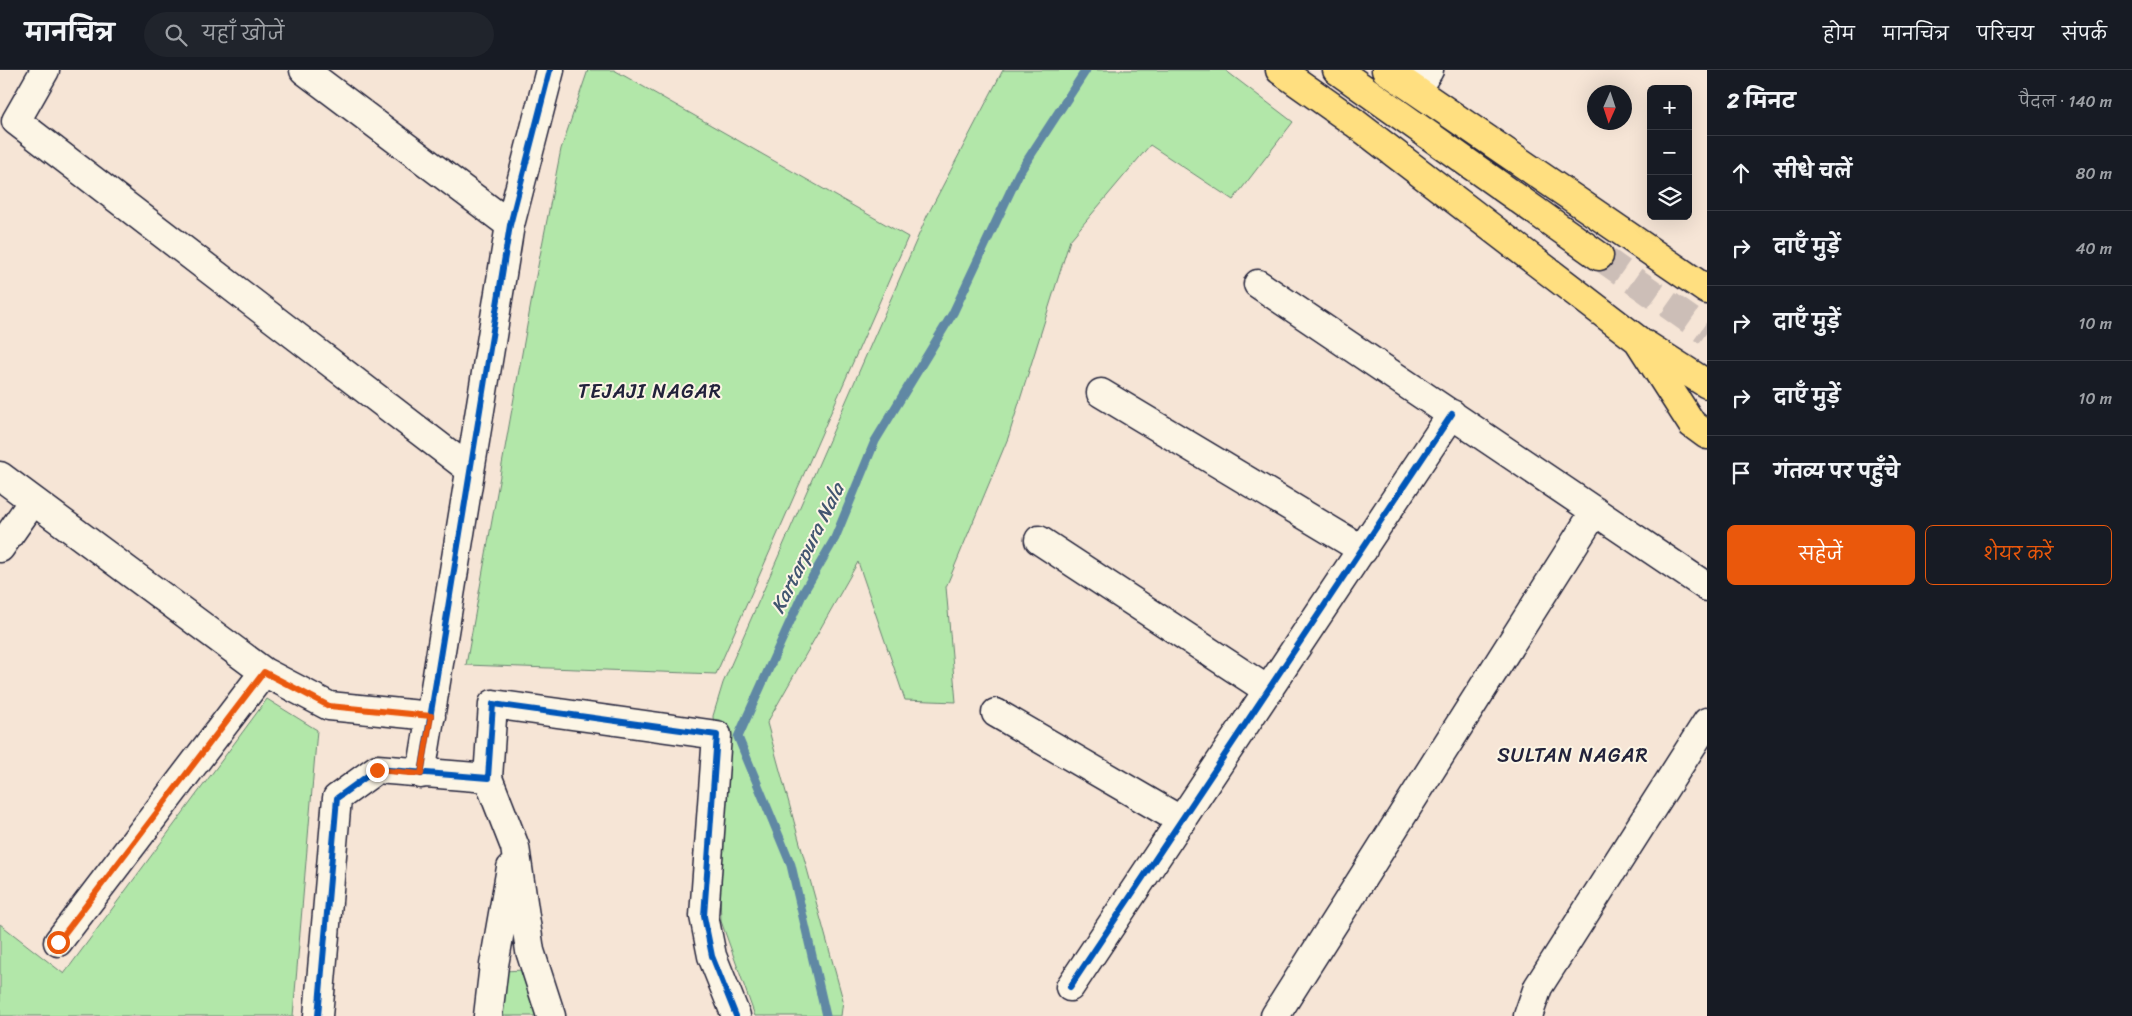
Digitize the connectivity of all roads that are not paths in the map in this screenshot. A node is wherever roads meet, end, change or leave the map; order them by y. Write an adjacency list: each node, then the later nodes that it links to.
1 (45, 70): 17 (street)
2 (304, 70): 8 (street)
3 (550, 70): 8 (street)
4 (1280, 70): 12 (main road)
5 (1386, 70): 7 (main road)
6 (1346, 77): 9 (main road)
7 (1422, 80): 11 (main road)
8 (510, 225): 17 (street)
9 (1599, 256)
10 (1258, 284): 15 (street)
11 (1707, 290)
12 (1638, 340): 13 (main road); 16 (main road)
13 (1707, 384)
14 (1101, 393): 23 (street)
15 (1452, 414): 20 (street); 23 (street)
16 (1707, 435)
17 (469, 469): 28 (street)
18 (0, 476): 19 (street)
19 (33, 501): 22 (street); 25 (street)
20 (1595, 512): 24 (street); 40 (street)
21 (1039, 540): 26 (street)
22 (0, 548)
23 (1363, 550): 26 (street)
24 (1707, 587)
25 (264, 672): 28 (street); 34 (street)
26 (1268, 691): 32 (street)
27 (996, 713): 32 (street)
28 (431, 716): 30 (street)
29 (1707, 722): 41 (street)
30 (421, 774): 31 (street); 36 (street)
31 (488, 778): 33 (street); 39 (street)
32 (1182, 821): 35 (street)
33 (515, 847): 37 (street); 38 (street)
34 (58, 942)
35 (1070, 987)
36 (318, 1016)
37 (488, 1016)
38 (551, 1016)
39 (736, 1016)
40 (1275, 1016)
41 (1528, 1016)

